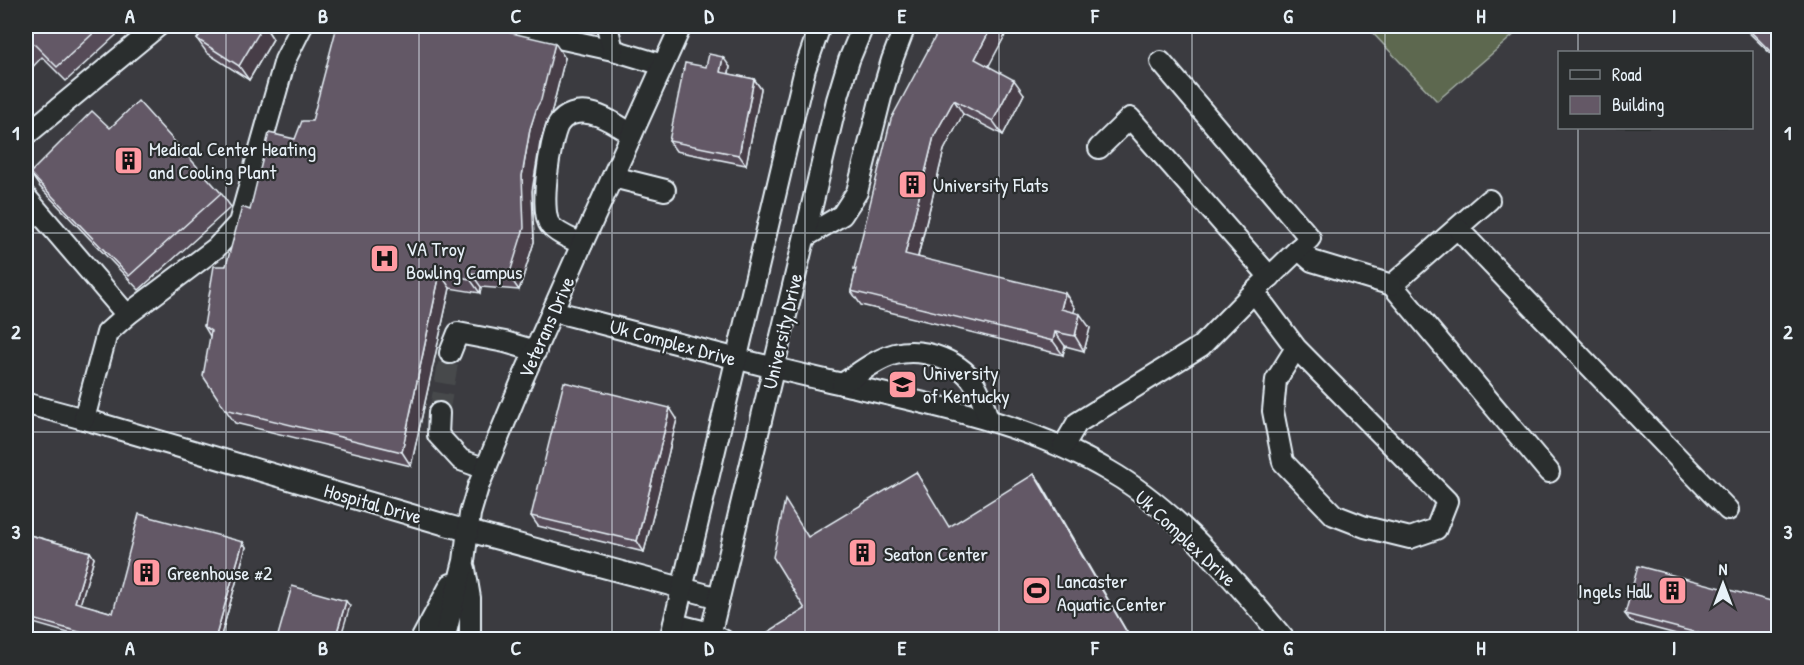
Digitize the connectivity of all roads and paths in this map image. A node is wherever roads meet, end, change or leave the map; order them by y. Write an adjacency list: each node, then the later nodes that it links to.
1 (158, 26): 13 (street)
2 (302, 26): 27 (street)
3 (504, 26): 9 (street)
4 (607, 26): 9 (street)
5 (681, 26): 11 (street, Veterans Drive)
6 (820, 26): 31 (street, University Drive)
7 (863, 26): 20 (street, University Drive)
8 (905, 26): 20 (street)
9 (613, 50): 11 (street)
10 (1161, 62): 22 (street)
11 (663, 65): 12 (street, Veterans Drive)
12 (632, 134): 15 (street, Veterans Drive); 21 (street)
13 (26, 135)
14 (1099, 148): 23 (street)
15 (613, 177): 16 (street); 21 (street, Veterans Drive)
16 (665, 190)
17 (26, 197): 27 (street)
18 (1489, 200): 19 (street)
19 (1458, 229): 24 (street); 41 (street)
20 (805, 237): 32 (street, University Drive)
21 (582, 244): 26 (street, Veterans Drive)
22 (1298, 249): 23 (street); 24 (street)
23 (1270, 277): 25 (street)
24 (1392, 285): 40 (street)
25 (1254, 292): 28 (street); 38 (street)
26 (553, 311): 29 (street, Veterans Drive); 31 (street, Uk Complex Drive)
27 (127, 315): 36 (street)
28 (1296, 348): 28 (street)
29 (536, 351): 30 (street); 39 (street, Veterans Drive)
30 (450, 353)
31 (736, 359): 32 (street, Uk Complex Drive); 44 (street, University Drive)
32 (774, 368): 33 (street, Uk Complex Drive); 45 (street, University Drive)
33 (842, 384): 37 (street, Uk Complex Drive); 37 (street)
34 (26, 405): 36 (street, Hospital Drive)
35 (440, 413): 39 (street)
36 (84, 419): 42 (street, Hospital Drive)
37 (988, 419): 38 (street, Uk Complex Drive)
38 (1063, 447): 51 (street, Uk Complex Drive)
39 (486, 469): 42 (street, Veterans Drive)
40 (1549, 472)
41 (1728, 510)
42 (467, 531): 43 (street, Veterans Drive); 44 (street, Hospital Drive)
43 (464, 561): 48 (street); 49 (street); 50 (street, Veterans Drive)
44 (682, 589): 45 (street, Hospital Drive); 46 (street, University Drive)
45 (719, 598): 47 (street, University Drive)
46 (672, 632): 47 (street)
47 (714, 637)
48 (470, 638)
49 (421, 639)
50 (444, 639)
51 (1285, 639)

